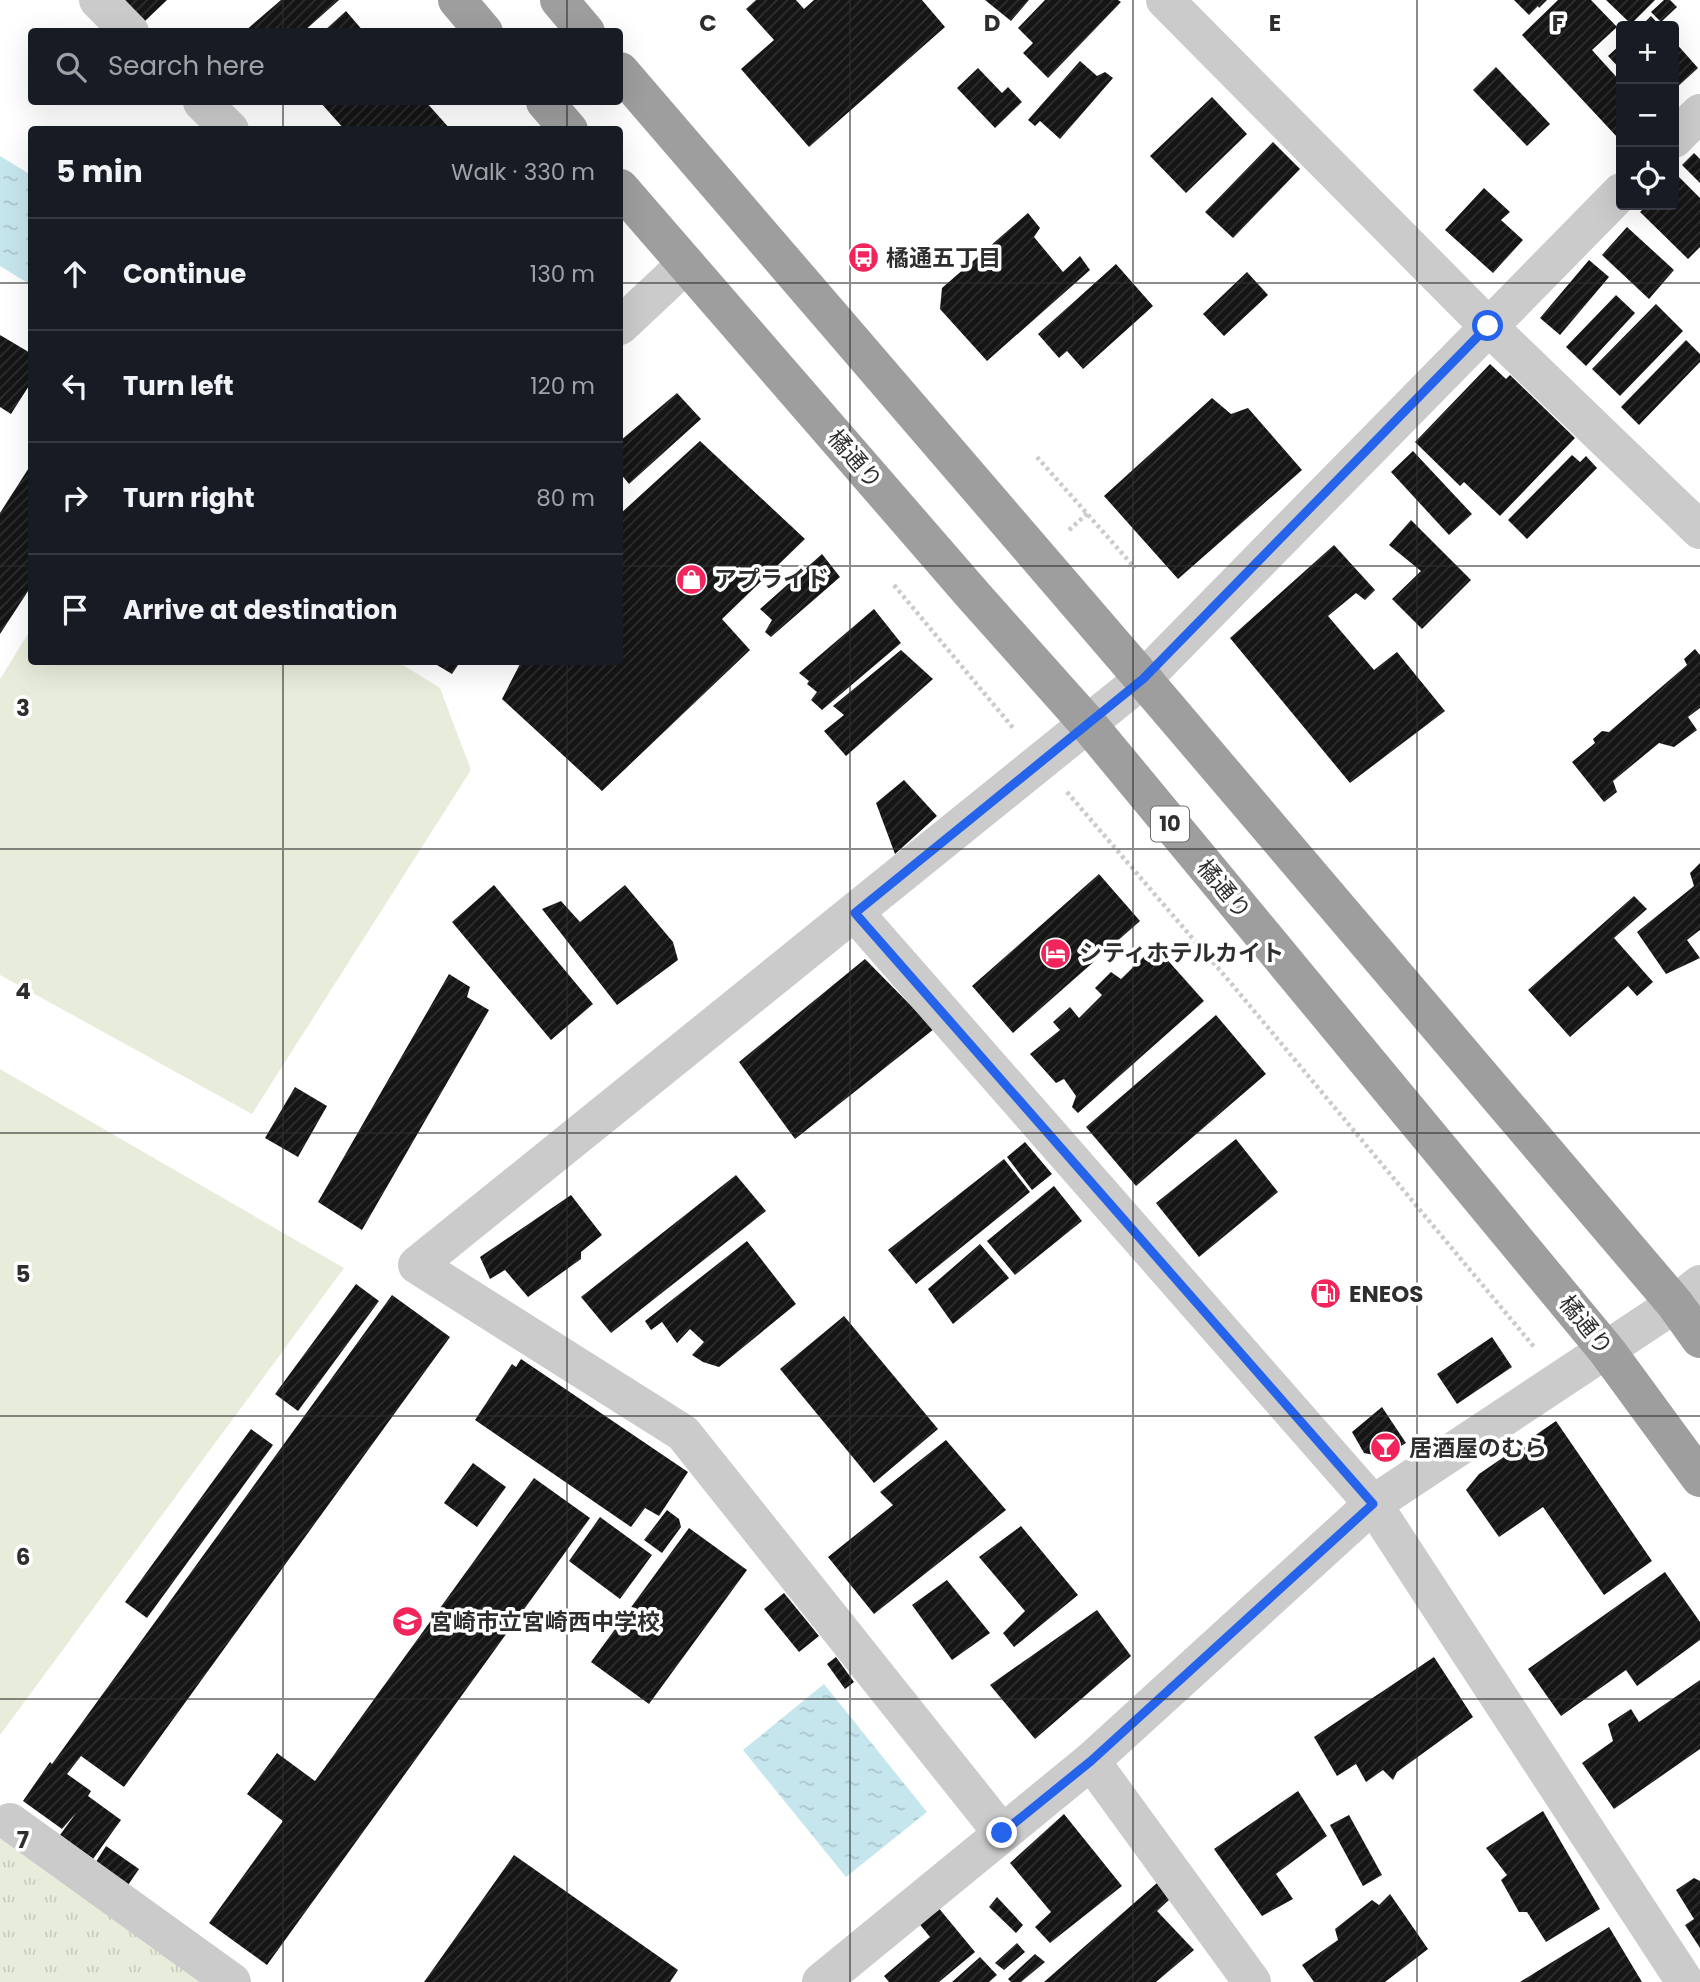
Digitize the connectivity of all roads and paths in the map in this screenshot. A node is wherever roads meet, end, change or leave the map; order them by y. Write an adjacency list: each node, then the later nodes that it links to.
1 (98, 0): 5 (street)
2 (457, 0): 6 (highway)
3 (559, 0): 7 (highway)
4 (1165, 0): 19 (street)
5 (126, 28)
6 (481, 28)
7 (583, 28)
8 (623, 74): 24 (highway)
9 (205, 105): 12 (street)
10 (548, 105): 13 (highway)
11 (1700, 113): 14 (street)
12 (226, 126)
13 (566, 126)
14 (1679, 134)
15 (623, 191): 17 (highway, 橘通り / 10)
16 (1616, 197): 19 (street)
17 (686, 264): 18 (street); 25 (highway, 橘通り / 10)
18 (623, 323)
19 (1488, 326): 21 (street); 24 (street)
20 (1037, 457): 22 (path)
21 (1700, 530)
22 (1135, 568)
23 (894, 585): 26 (path)
24 (1143, 679): 25 (street); 29 (highway)
25 (1088, 724): 28 (street); 31 (highway, 橘通り / 10)
26 (1021, 738)
27 (1063, 787): 32 (path)
28 (855, 913): 34 (street); 37 (street)
29 (1687, 1294): 30 (highway); 31 (street)
30 (1700, 1339)
31 (1607, 1350): 33 (highway, 橘通り / 10); 34 (street)
32 (1542, 1357)
33 (1700, 1478)
34 (1373, 1504): 35 (street); 41 (street)
35 (1091, 1761): 37 (street); 40 (street)
36 (10, 1822): 38 (street)
37 (1002, 1833): 39 (street)
38 (232, 1982)
39 (821, 1982)
40 (1252, 1982)
41 (1685, 1982)

